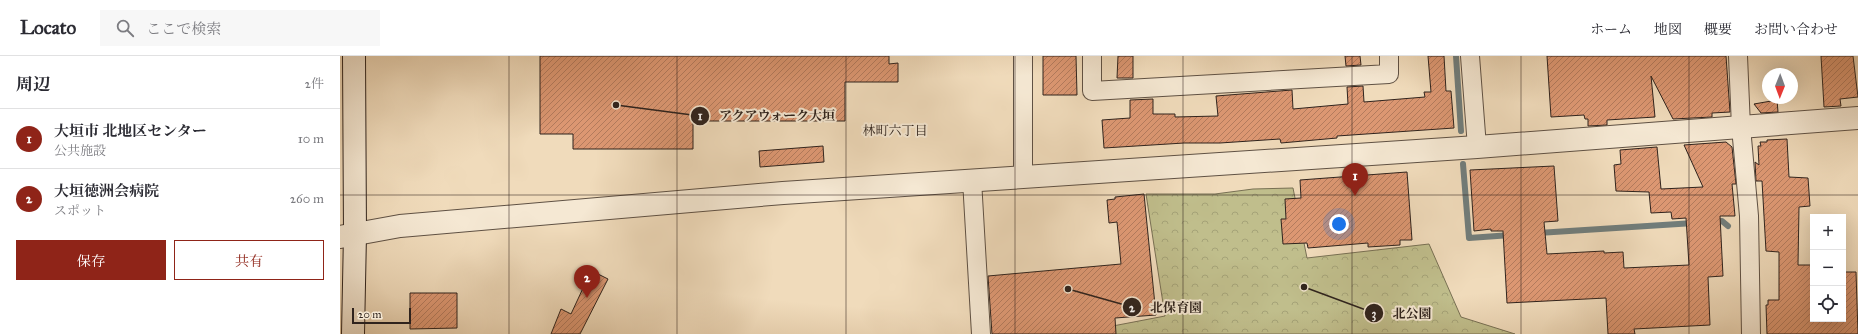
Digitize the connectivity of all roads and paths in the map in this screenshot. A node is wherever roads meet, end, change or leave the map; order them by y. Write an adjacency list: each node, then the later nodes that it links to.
1 (354, 56): 12 (street)
2 (1023, 56): 10 (street)
3 (1092, 56): 4 (street)
4 (1389, 56)
5 (1470, 56): 9 (street)
6 (1738, 56): 8 (street)
7 (1858, 118): 8 (street)
8 (1741, 127): 9 (street); 15 (street)
9 (1478, 148): 10 (street)
10 (1023, 178): 11 (street)
11 (972, 180): 12 (street); 14 (street)
12 (347, 235): 13 (street)
13 (353, 334)
14 (981, 334)
15 (1751, 334)

